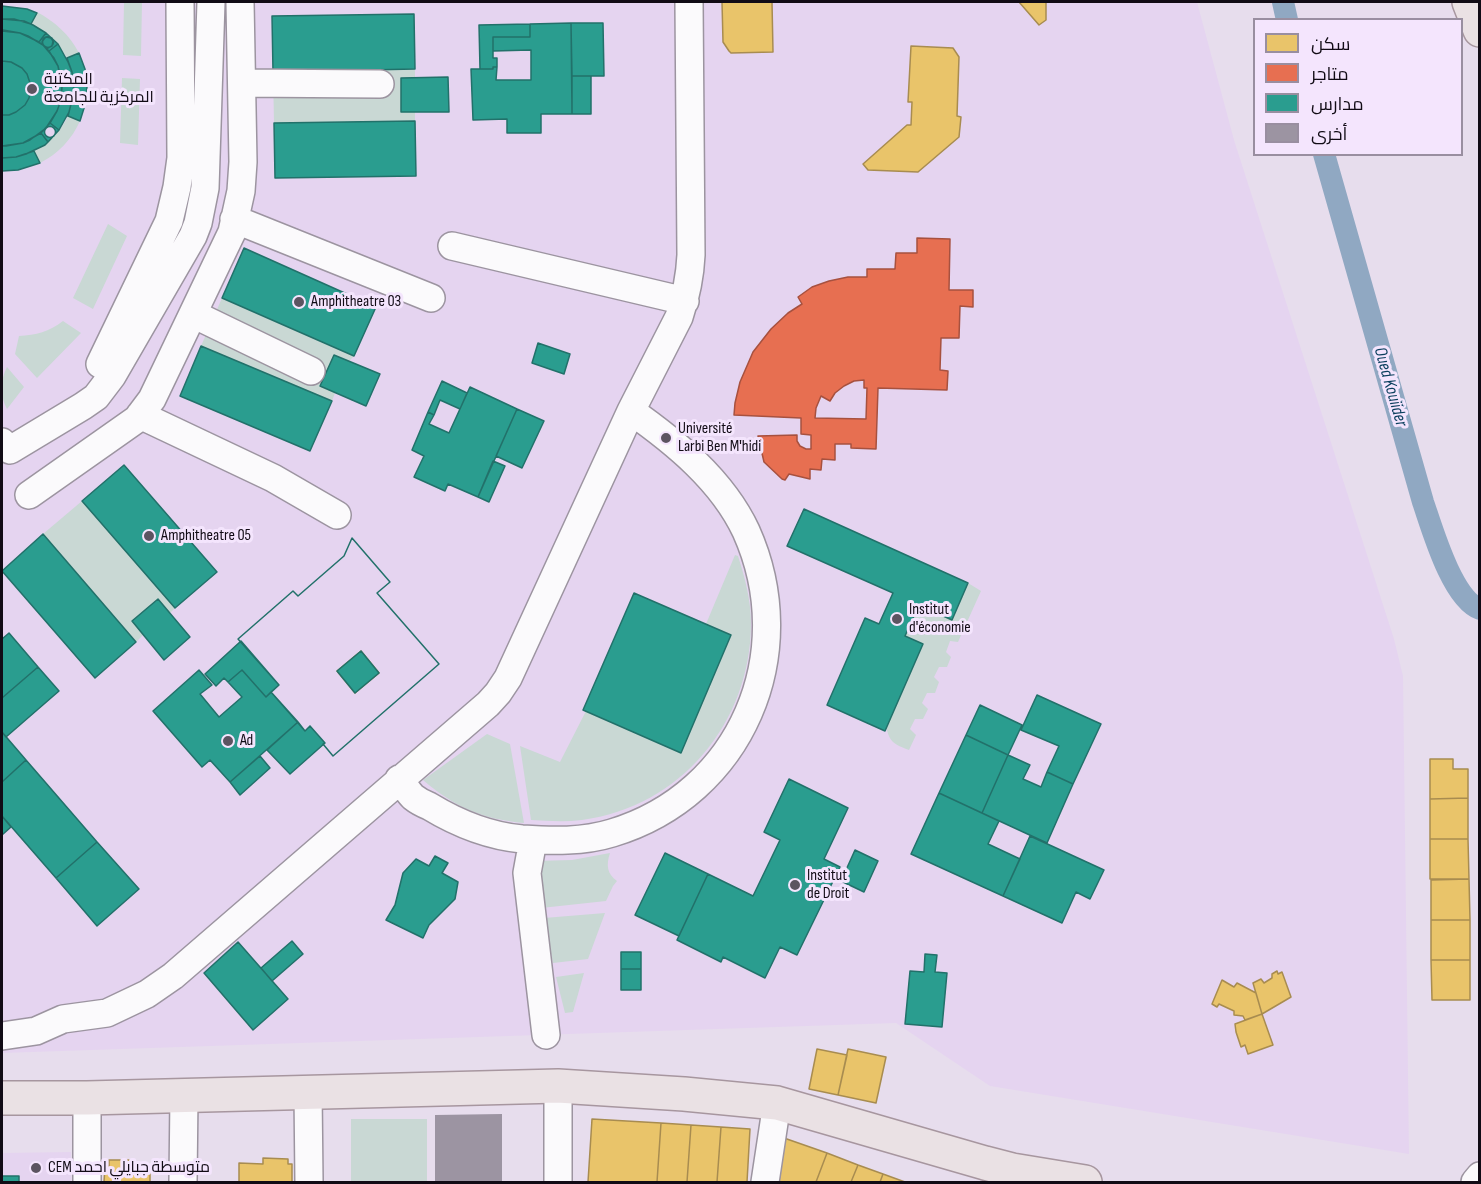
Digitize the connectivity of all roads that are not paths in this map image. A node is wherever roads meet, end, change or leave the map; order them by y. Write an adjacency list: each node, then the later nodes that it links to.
1 (180, 2): 17 (street)
2 (210, 2): 17 (street)
3 (240, 2): 7 (street)
4 (688, 2): 12 (street)
5 (1469, 2): 6 (main road)
6 (1479, 30)
7 (242, 83): 8 (street); 9 (street)
8 (380, 84)
9 (234, 219): 11 (street); 13 (street)
10 (452, 246): 12 (street)
11 (431, 298)
12 (685, 301): 15 (street)
13 (193, 314): 14 (street); 16 (street)
14 (311, 371)
15 (631, 411): 20 (street); 21 (street)
16 (141, 415): 18 (street); 19 (street)
17 (4, 443)
18 (29, 495)
19 (337, 515)
20 (399, 779): 21 (street); 23 (street)
21 (534, 840): 22 (street)
22 (546, 1035)
23 (2, 1036)
24 (558, 1086): 25 (main road); 29 (main road); 35 (street)
25 (308, 1092): 26 (main road); 34 (street)
26 (184, 1096): 28 (main road); 33 (street)
27 (2, 1098): 28 (main road)
28 (87, 1098): 32 (street)
29 (777, 1103): 30 (main road); 36 (street)
30 (1011, 1176): 37 (main road)
31 (1479, 1176): 38 (street)
32 (87, 1182)
33 (183, 1182)
34 (309, 1182)
35 (558, 1182)
36 (765, 1182)
37 (1085, 1182)
38 (1475, 1182)

